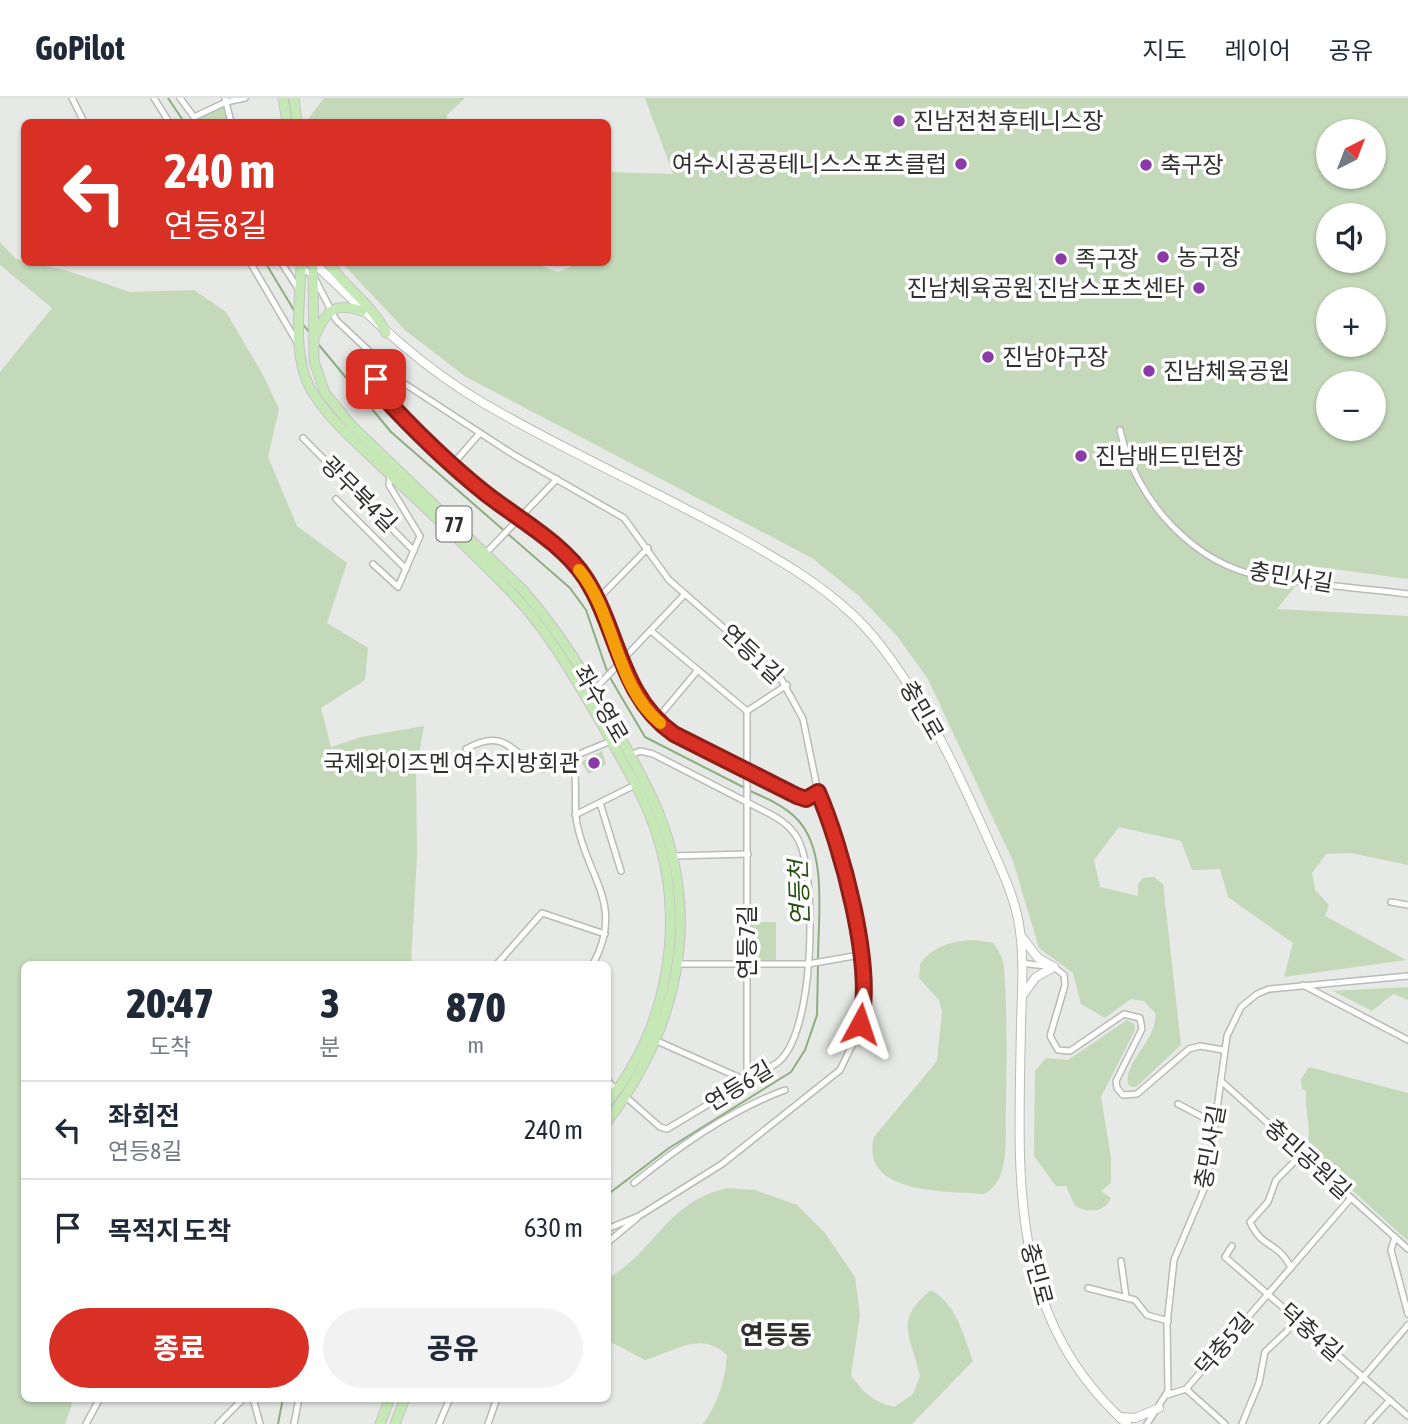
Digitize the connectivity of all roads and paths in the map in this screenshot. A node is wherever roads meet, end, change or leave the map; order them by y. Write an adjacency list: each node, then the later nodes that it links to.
1 (72, 98): 8 (street)
2 (154, 98): 9 (street)
3 (180, 98): 7 (street)
4 (246, 98): 7 (street)
5 (283, 98): 11 (main road)
6 (294, 98): 12 (main road)
7 (226, 100): 10 (street)
8 (82, 119)
9 (167, 119)
10 (230, 119)
11 (286, 119)
12 (297, 119)
13 (252, 266): 27 (street)
14 (283, 266): 21 (street)
15 (301, 266): 21 (main road, 77)
16 (302, 266): 20 (street, 연등1길)
17 (313, 266): 20 (main road, 77)
18 (317, 266): 22 (street, 충민로)
19 (330, 266): 25 (main road)
20 (314, 277): 24 (street, 연등1길); 26 (main road, 77)
21 (301, 296): 23 (main road, 77)
22 (362, 311): 24 (main road); 25 (street, 충민로)
23 (301, 313): 26 (main road); 27 (main road, 77)
24 (328, 315): 26 (main road); 28 (street, 연등1길)
25 (386, 333): 68 (street, 충민로)
26 (314, 343): 39 (main road, 좌수영로 / 77)
27 (300, 347): 33 (main road, 좌수영로 / 77)
28 (383, 367): 30 (street, 연등1길); 32 (street)
29 (1120, 430): 43 (street, 충민사길)
30 (480, 433): 32 (street); 34 (street, 연등1길)
31 (303, 438): 38 (street, 광무북4길)
32 (452, 465): 36 (street)
33 (390, 474): 38 (street, 광무북4길); 39 (main road, 좌수영로 / 77)
34 (557, 479): 36 (street); 37 (street, 연등1길)
35 (336, 499): 41 (street)
36 (519, 519): 39 (street); 44 (street)
37 (648, 548): 42 (street, 연등1길); 44 (street)
38 (414, 551): 41 (street, 광무북4길)
39 (482, 557): 49 (main road, 좌수영로 / 77); 52 (main road, 좌수영로 / 77)
40 (373, 564): 41 (street, 광무북4길)
41 (406, 569)
42 (685, 594): 45 (street); 48 (street, 연등1길)
43 (1408, 594)
44 (597, 600): 46 (street)
45 (651, 631): 46 (street); 47 (street)
46 (621, 662): 49 (street); 51 (street)
47 (698, 670): 50 (street); 51 (street)
48 (787, 685): 50 (street); 58 (street, 연등1길)
49 (595, 688): 55 (main road, 좌수영로 / 77)
50 (747, 711): 56 (street)
51 (656, 720): 56 (street)
52 (611, 741): 54 (street); 55 (main road, 좌수영로 / 77)
53 (466, 748): 54 (street)
54 (571, 759): 61 (street)
55 (630, 762): 57 (main road, 좌수영로 / 77); 60 (street, 연등6길); 63 (main road, 좌수영로 / 77)
56 (747, 771): 58 (street); 60 (street, 연등7길)
57 (635, 785): 59 (street); 87 (main road, 좌수영로 / 77)
58 (818, 792): 69 (street, 연등1길)
59 (600, 803): 61 (street); 64 (street)
60 (748, 803): 62 (street, 연등7길); 75 (street, 연등6길)
61 (575, 815): 67 (street)
62 (748, 854): 63 (street); 74 (street, 연등7길)
63 (673, 856): 73 (main road, 좌수영로 / 77)
64 (621, 871)
65 (1391, 902): 66 (street)
66 (1408, 905)
67 (605, 934): 70 (street); 71 (street)
68 (1021, 935): 72 (street, 충민로); 76 (street)
69 (860, 955): 75 (street); 96 (street, 연등1길)
70 (500, 961)
71 (594, 961)
72 (1021, 963): 76 (street); 79 (street, 충민로)
73 (678, 964): 74 (street); 80 (main road, 좌수영로 / 77)
74 (747, 964): 75 (street); 83 (street, 연등7길)
75 (808, 964): 83 (street, 연등6길)
76 (1054, 967): 79 (street); 82 (street)
77 (1408, 976): 78 (street, 충민사길)
78 (1303, 985): 81 (street); 82 (street, 충민사길)
79 (1022, 996): 125 (street, 충민로)
80 (657, 1041): 83 (street); 88 (main road, 좌수영로 / 77)
81 (1408, 1041)
82 (1223, 1050): 84 (street, 충민사길)
83 (747, 1081): 88 (street, 연등6길)
84 (1221, 1081): 92 (street, 충민사길); 93 (street, 충민공원길)
85 (611, 1084): 87 (street)
86 (785, 1090): 94 (street, 연등6길)
87 (617, 1091): 89 (main road, 좌수영로 / 77)
88 (626, 1097): 91 (main road, 좌수영로 / 77)
89 (611, 1098)
90 (1178, 1104): 92 (street)
91 (611, 1117)
92 (1216, 1124): 109 (street, 충민사길)
93 (1302, 1154): 95 (street, 충민공원길); 103 (street)
94 (634, 1183)
95 (1351, 1198): 98 (street, 충민공원길); 103 (street, 덕충5길)
96 (639, 1216): 97 (street, 연등1길); 99 (street)
97 (611, 1227)
98 (1395, 1237): 101 (street, 충민공원길); 107 (street)
99 (611, 1240)
100 (1232, 1246): 105 (street, 덕충4길)
101 (1408, 1249)
102 (1121, 1261): 106 (street)
103 (1291, 1268): 105 (street, 덕충5길)
104 (1088, 1288): 106 (street)
105 (1268, 1294): 108 (street, 덕충4길); 112 (street, 덕충5길)
106 (1126, 1297): 109 (street)
107 (1408, 1314)
108 (1295, 1318): 111 (street, 덕충4길); 137 (street)
109 (1168, 1321): 113 (street, 충민사길)
110 (1408, 1325): 111 (street)
111 (1363, 1378): 114 (street, 덕충4길); 138 (street)
112 (1186, 1389): 113 (street); 136 (street)
113 (1167, 1395): 123 (street)
114 (1390, 1400): 124 (street, 덕충4길); 139 (street)
115 (98, 1402): 126 (street)
116 (240, 1402): 127 (street)
117 (254, 1402): 128 (street)
118 (298, 1402): 129 (street)
119 (388, 1402): 130 (main road)
120 (403, 1402): 131 (main road)
121 (448, 1402): 132 (street)
122 (496, 1402): 133 (street)
123 (1159, 1408): 125 (street); 135 (street)
124 (1408, 1416)
125 (1119, 1417): 134 (street, 충민로)
126 (86, 1424)
127 (218, 1424)
128 (260, 1424)
129 (293, 1424)
130 (380, 1424)
131 (395, 1424)
132 (439, 1424)
133 (488, 1424)
134 (1127, 1424)
135 (1147, 1424)
136 (1225, 1424)
137 (1242, 1424)
138 (1323, 1424)
139 (1368, 1424)

